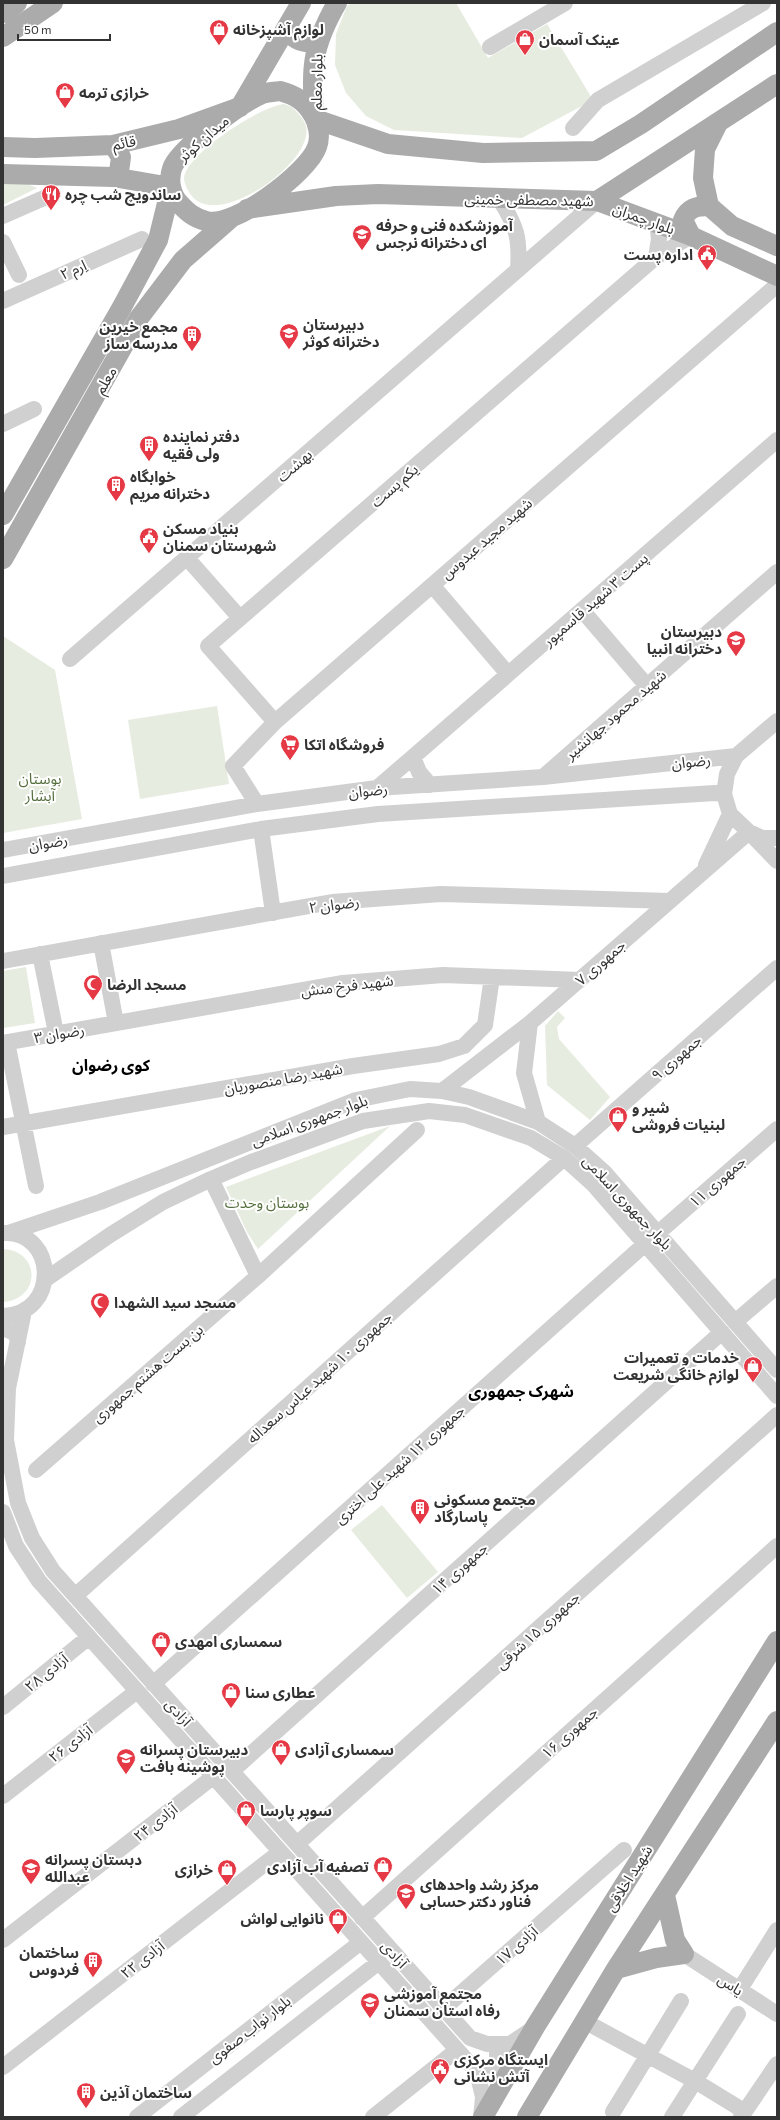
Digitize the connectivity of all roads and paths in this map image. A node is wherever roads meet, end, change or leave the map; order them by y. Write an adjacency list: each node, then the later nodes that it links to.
1 (17, 3): 7 (main road)
2 (53, 3): 10 (main road)
3 (301, 3): 8 (main road)
4 (337, 3): 11 (main road, بلوار معلم)
5 (565, 3): 12 (street)
6 (763, 3): 17 (street)
7 (3, 12)
8 (286, 29): 11 (main road); 14 (main road)
9 (777, 32): 15 (main road)
10 (3, 37)
11 (318, 42): 15 (main road, بلوار معلم)
12 (490, 47)
13 (777, 84): 16 (main road, شهید مصطفی خمینی)
14 (240, 107): 15 (main road, میدان کوثر); 18 (main road, قائم); 22 (main road, میدان کوثر)
15 (315, 119): 27 (main road, میدان کوثر)
16 (718, 124): 25 (main road, شهید مصطفی خمینی); 26 (main road)
17 (573, 128)
18 (113, 145): 19 (main road, قائم); 21 (main road)
19 (3, 147)
20 (3, 174): 21 (main road)
21 (113, 177): 22 (main road)
22 (171, 187): 29 (main road, میدان کوثر); 44 (main road, معلم)
23 (53, 194): 28 (street)
24 (500, 200): 25 (main road, شهید مصطفی خمینی); 27 (main road, شهید مصطفی خمینی); 36 (street)
25 (597, 201): 30 (main road, بلوار چمران); 36 (street, بهشت)
26 (709, 206): 31 (main road); 34 (main road)
27 (247, 209): 29 (main road, میدان کوثر)
28 (3, 216)
29 (230, 218): 46 (main road, معلم)
30 (657, 222): 31 (main road, بلوار چمران); 35 (street)
31 (691, 236): 35 (street, یکم پست); 38 (main road, بلوار چمران)
32 (142, 239): 40 (street, اِرم ۲)
33 (3, 242): 37 (street)
34 (777, 246)
35 (656, 257): 50 (street, یکم پست)
36 (518, 270): 45 (street, بهشت)
37 (19, 275)
38 (777, 276)
39 (777, 285): 48 (street, شهید مجید عبدوس)
40 (3, 301)
41 (34, 409): 42 (street)
42 (3, 424)
43 (777, 440): 49 (street, پست ۳ شهید قاسمپور)
44 (3, 516)
45 (187, 558): 50 (street); 51 (street, بهشت)
46 (3, 559)
47 (777, 572): 53 (street, شهید محمود جهانشیر)
48 (432, 585): 52 (street); 55 (street, شهید مجید عبدوس)
49 (582, 610): 52 (street, پست ۳ شهید قاسمپور); 53 (street)
50 (240, 618): 55 (street, یکم پست)
51 (70, 659)
52 (508, 674): 57 (street, پست ۳ شهید قاسمپور)
53 (647, 686): 58 (street, شهید محمود جهانشیر)
54 (777, 721): 56 (street)
55 (274, 722): 62 (street, شهید مجید عبدوس)
56 (736, 756): 58 (street, رضوان); 61 (street)
57 (413, 757): 59 (street); 60 (street, پست ۳ شهید قاسمپور)
58 (543, 778): 59 (street, رضوان)
59 (430, 785): 60 (street, رضوان)
60 (377, 788): 62 (street, رضوان)
61 (724, 794): 63 (street); 64 (street, رضوان)
62 (257, 804): 67 (street, رضوان)
63 (730, 814): 65 (street); 69 (street)
64 (261, 829): 70 (street, رضوان); 72 (street)
65 (749, 832): 66 (street); 68 (street); 69 (street, جمهوری ۷)
66 (777, 838)
67 (3, 850)
68 (777, 860)
69 (704, 870): 71 (street, جمهوری ۷)
70 (3, 876)
71 (669, 901): 72 (street, رضوان ۲); 78 (street, جمهوری ۷)
72 (273, 913): 73 (street, رضوان ۲)
73 (101, 943): 74 (street, رضوان ۲); 79 (street)
74 (40, 954): 75 (street, رضوان ۲); 81 (street)
75 (3, 960)
76 (777, 968): 90 (street, جمهوری ۹)
77 (492, 977): 78 (street, شهید فرخ منش); 79 (street, شهید فرخ منش); 85 (street, شهید رضا منصوریان)
78 (580, 980): 80 (street, جمهوری ۷)
79 (116, 1023): 81 (street, رضوان ۳)
80 (530, 1023): 83 (street, جمهوری ۷); 84 (street)
81 (56, 1034): 82 (street, رضوان ۳)
82 (5, 1042): 85 (street)
83 (442, 1091): 84 (street, بلوار جمهوری اسلامی); 89 (street, بلوار جمهوری اسلامی)
84 (538, 1122): 90 (street, بلوار جمهوری اسلامی)
85 (23, 1124): 86 (street, شهید رضا منصوریان); 94 (street)
86 (3, 1127)
87 (777, 1129): 96 (street, جمهوری ۱۱)
88 (417, 1130): 98 (street, بن بست هشتم جمهوری)
89 (243, 1144): 92 (street); 95 (street, بلوار جمهوری اسلامی)
90 (575, 1146): 96 (street, بلوار جمهوری اسلامی)
91 (564, 1158): 92 (street, بلوار جمهوری اسلامی); 97 (street, بلوار جمهوری اسلامی); 113 (street, جمهوری ۱۰ شهید عباس سعداله)
92 (251, 1162): 93 (street, بلوار جمهوری اسلامی)
93 (211, 1179): 98 (street); 99 (street, بلوار جمهوری اسلامی)
94 (36, 1186)
95 (6, 1233): 99 (street)
96 (658, 1233): 103 (street, بلوار جمهوری اسلامی)
97 (645, 1244): 105 (street, بلوار جمهوری اسلامی); 116 (street, جمهوری ۱۲ شهید علی اختری)
98 (258, 1276): 110 (street, بن بست هشتم جمهوری)
99 (46, 1279): 101 (street)
100 (777, 1286): 103 (street)
101 (24, 1311): 102 (street); 106 (street, آزادی)
102 (3, 1316)
103 (735, 1322): 107 (street, بلوار جمهوری اسلامی)
104 (3, 1328): 106 (street)
105 (722, 1332): 108 (street, بلوار جمهوری اسلامی); 120 (street, جمهوری ۱۴)
106 (18, 1342): 113 (street, آزادی)
107 (777, 1370)
108 (777, 1396)
109 (777, 1415): 125 (street, جمهوری ۱۵ شرقی)
110 (36, 1470)
111 (3, 1512): 114 (street, آزادی)
112 (777, 1546): 129 (street, جمهوری ۱۶)
113 (75, 1596): 116 (street, آزادی)
114 (89, 1637): 117 (street, آزادی); 118 (street, آزادی ۲۸)
115 (777, 1641): 144 (main road, شهید اخلاقی)
116 (154, 1684): 120 (street, آزادی)
117 (137, 1691): 121 (street, آزادی); 122 (street, آزادی ۲۶)
118 (3, 1707)
119 (777, 1721): 128 (main road)
120 (232, 1772): 123 (street, آزادی)
121 (213, 1777): 124 (street, آزادی); 131 (street, آزادی ۲۴)
122 (3, 1796)
123 (259, 1802): 124 (street); 125 (street, آزادی)
124 (246, 1813): 127 (street, آزادی)
125 (297, 1844): 129 (street, آزادی)
126 (624, 1850): 140 (street, آزادی ۱۷)
127 (280, 1852): 132 (street, آزادی); 149 (street, آزادی ۲۲)
128 (665, 1895): 133 (main road); 136 (main road)
129 (362, 1918): 140 (street, آزادی)
130 (777, 1930): 138 (street)
131 (3, 1940)
132 (361, 1942): 134 (street, بلوار نواب صفوی); 135 (street, آزادی)
133 (684, 1954): 136 (main road); 138 (street, یاس)
134 (343, 1956): 137 (street); 154 (street, بلوار نواب صفوی)
135 (379, 1962): 137 (street, بلوار نواب صفوی); 146 (street, آزادی)
136 (616, 1969): 143 (main road)
137 (362, 1976): 155 (street, بلوار نواب صفوی)
138 (740, 1989): 142 (street, یاس)
139 (681, 2001): 147 (street)
140 (443, 2009): 145 (street, آزادی)
141 (738, 2014): 151 (street)
142 (777, 2014)
143 (584, 2022): 147 (street); 158 (main road)
144 (535, 2027): 145 (street, آزادی); 157 (main road, شهید اخلاقی)
145 (497, 2044): 150 (street)
146 (457, 2050): 150 (street, آزادی); 156 (street)
147 (646, 2055): 151 (street); 152 (street)
148 (777, 2064): 153 (street)
149 (3, 2067)
150 (476, 2072): 157 (street, آزادی)
151 (695, 2081): 153 (street); 159 (street)
152 (613, 2112)
153 (742, 2114)
154 (137, 2117)
155 (181, 2117)
156 (373, 2117)
157 (482, 2117)
158 (527, 2117)
159 (672, 2117)

